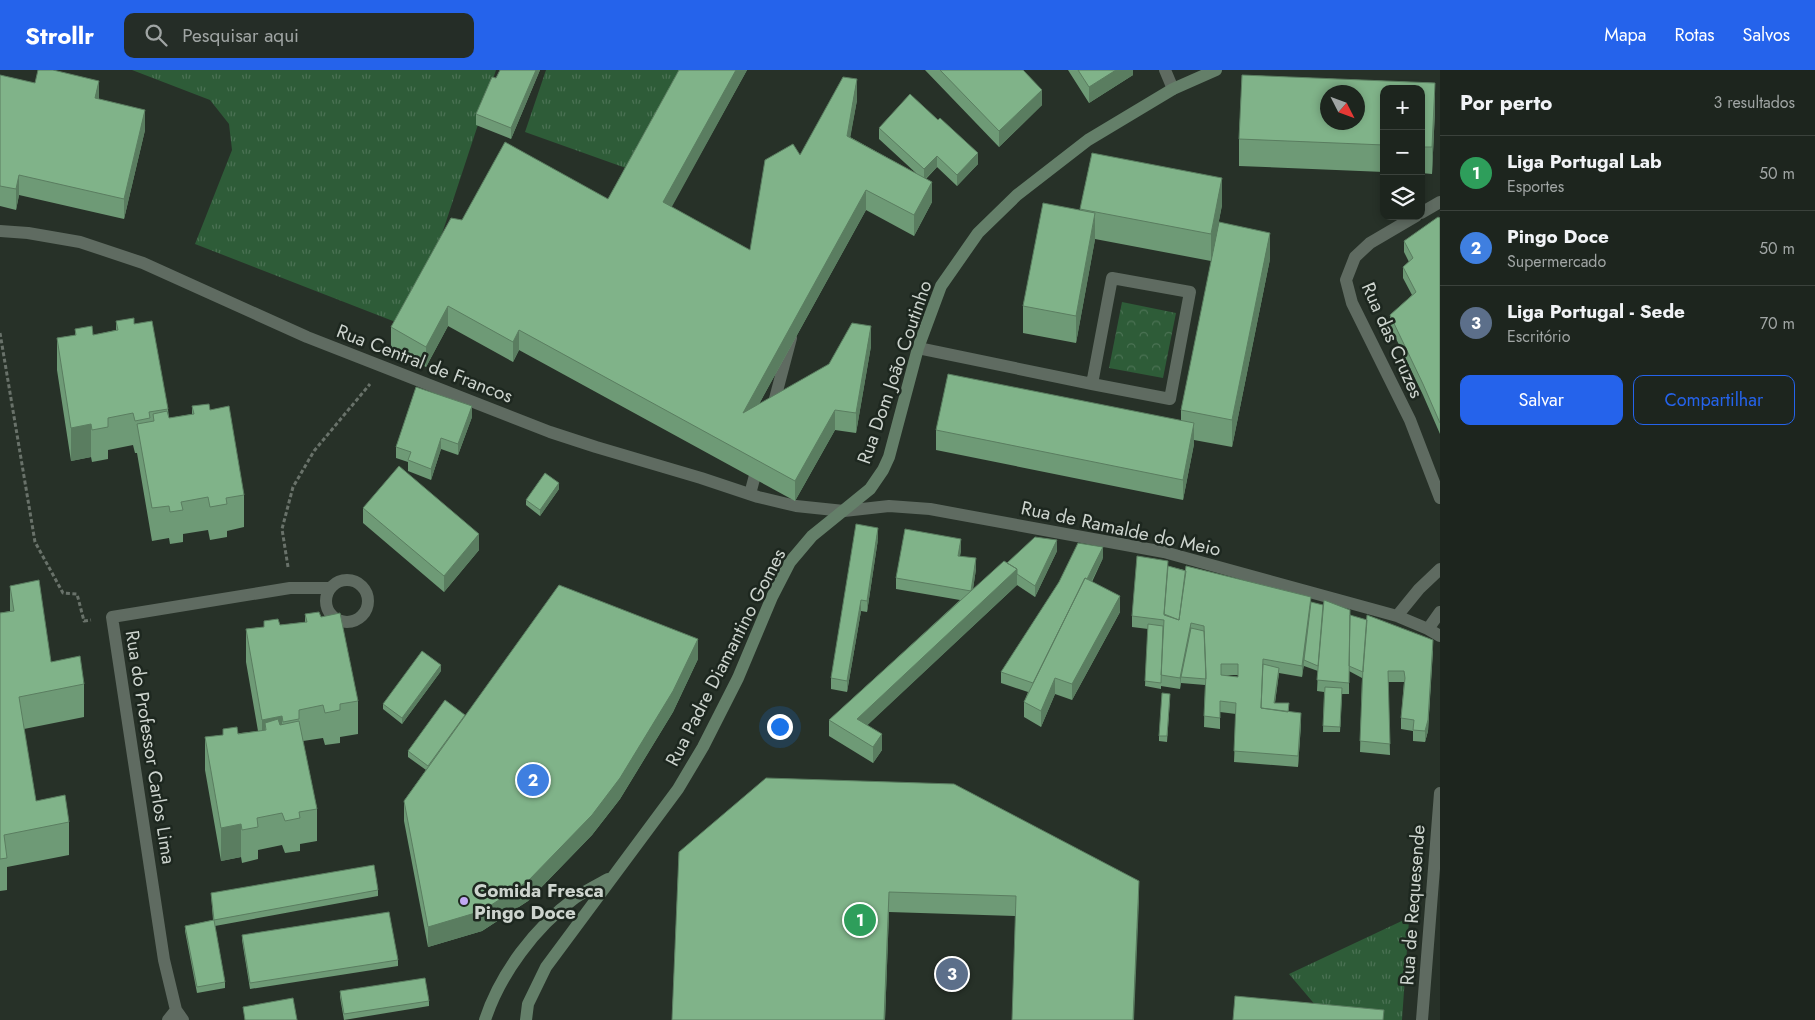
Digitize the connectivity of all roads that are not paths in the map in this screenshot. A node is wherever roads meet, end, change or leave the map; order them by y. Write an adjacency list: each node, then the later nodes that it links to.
1 (1164, 70): 3 (street)
2 (1216, 70): 3 (main road, Rua Dom João Coutinho)
3 (1173, 89): 9 (main road, Rua Dom João Coutinho)
4 (1440, 202): 5 (street)
5 (1425, 211)
6 (1409, 220): 14 (street, Rua das Cruzes)
7 (0, 231): 13 (street, Rua Central de Francos)
8 (793, 330): 11 (street)
9 (918, 348): 10 (street); 15 (main road, Rua Dom João Coutinho)
10 (1092, 384): 10 (street)
11 (768, 427)
12 (760, 456): 13 (street)
13 (750, 494): 15 (street, Rua Central de Francos)
14 (1440, 498)
15 (844, 510): 19 (street, Rua de Ramalde do Meio); 23 (main road, Rua Padre Diamantino Gomes)
16 (1440, 569): 19 (street)
17 (330, 588): 24 (street, Rua do Professor Carlos Lima)
18 (1440, 612): 20 (street)
19 (1397, 616): 20 (street, Rua de Ramalde do Meio)
20 (1428, 629): 21 (street, Rua de Ramalde do Meio)
21 (1440, 636)
22 (1440, 792): 27 (street, Rua de Requesende)
23 (612, 876): 25 (main road, Rua Padre Diamantino Gomes); 26 (main road, Rua Padre Diamantino Gomes)
24 (176, 1017)
25 (485, 1020)
26 (526, 1020)
27 (1422, 1020)

